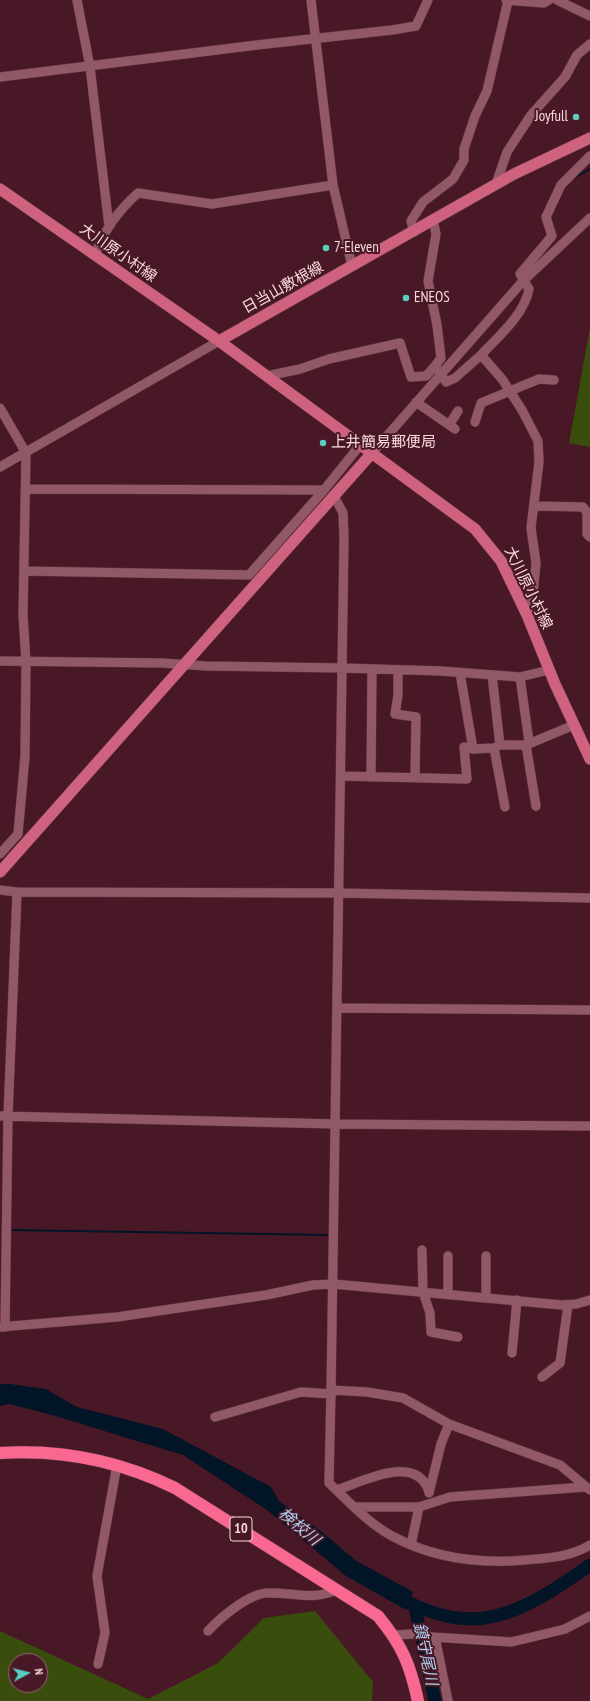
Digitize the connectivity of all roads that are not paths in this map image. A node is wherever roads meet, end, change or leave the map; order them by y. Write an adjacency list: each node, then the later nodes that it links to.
1 (77, 0): 10 (street)
2 (311, 0): 8 (street)
3 (428, 0): 8 (street)
4 (507, 0): 5 (street); 20 (street)
5 (549, 0)
6 (557, 0): 7 (street)
7 (590, 16)
8 (315, 38): 10 (street); 15 (street)
9 (590, 44): 14 (street)
10 (90, 67): 11 (street); 19 (street)
11 (0, 77)
12 (590, 138): 14 (main road, 日当山敷根線)
13 (590, 156): 23 (street)
14 (496, 184): 18 (main road, 日当山敷根線)
15 (333, 185): 19 (street); 22 (street)
16 (0, 189): 21 (main road, 大川原小村線)
17 (590, 218): 23 (street)
18 (433, 220): 20 (main road, 日当山敷根線); 26 (street)
19 (109, 226): 21 (street)
20 (414, 232): 22 (main road, 日当山敷根線)
21 (95, 256): 24 (main road, 大川原小村線)
22 (352, 266): 24 (main road, 日当山敷根線)
23 (523, 281): 25 (street); 27 (street)
24 (220, 341): 28 (main road); 37 (street)
25 (481, 355): 27 (street); 30 (street)
26 (436, 366): 27 (street); 28 (street)
27 (440, 374): 31 (street)
28 (267, 376): 35 (main road)
29 (554, 380): 30 (street)
30 (511, 392): 34 (street); 42 (street)
31 (416, 402): 33 (street); 36 (street)
32 (0, 408): 37 (street)
33 (458, 411)
34 (478, 419)
35 (361, 444): 36 (main road); 40 (street)
36 (372, 452): 41 (main road); 45 (main road, 大川原小村線)
37 (26, 453): 38 (street); 39 (street)
38 (0, 467)
39 (25, 489): 40 (street); 44 (street)
40 (324, 490): 44 (street)
41 (334, 496): 48 (main road); 49 (street)
42 (535, 506): 43 (street); 45 (street)
43 (590, 537)
44 (24, 572): 47 (street)
45 (527, 614): 52 (main road, 大川原小村線)
46 (0, 661): 47 (street)
47 (26, 662): 48 (street); 66 (street)
48 (186, 664): 49 (street); 67 (main road)
49 (343, 668): 50 (street); 61 (street)
50 (372, 669): 51 (street); 62 (street)
51 (398, 670): 53 (street); 63 (street)
52 (549, 670): 55 (street); 56 (main road, 大川原小村線)
53 (460, 673): 54 (street); 59 (street)
54 (492, 675): 55 (street); 58 (street)
55 (520, 677): 57 (street)
56 (574, 725): 57 (street); 60 (main road, 大川原小村線)
57 (527, 744): 58 (street); 64 (street)
58 (497, 746): 59 (street); 65 (street)
59 (473, 749): 63 (street)
60 (589, 753)
61 (341, 776): 62 (street); 70 (street)
62 (371, 776): 63 (street)
63 (415, 778)
64 (536, 806)
65 (505, 807)
66 (0, 854)
67 (0, 872)
68 (0, 890): 69 (street)
69 (17, 892): 70 (street); 74 (street)
70 (339, 893): 71 (street); 72 (street)
71 (590, 898)
72 (338, 1008): 73 (street); 75 (street)
73 (590, 1010)
74 (4, 1116): 75 (street); 87 (street)
75 (336, 1124): 76 (street); 80 (street)
76 (590, 1126)
77 (422, 1250): 81 (street)
78 (448, 1256): 82 (street)
79 (486, 1256): 83 (street)
80 (333, 1284): 81 (street); 87 (street); 91 (street)
81 (423, 1292): 82 (street); 88 (street)
82 (448, 1293): 83 (street)
83 (486, 1297): 84 (street)
84 (517, 1300): 86 (street); 89 (street)
85 (590, 1300): 86 (street)
86 (568, 1305): 90 (street)
87 (2, 1327)
88 (458, 1337)
89 (512, 1353)
90 (542, 1377)
91 (332, 1392): 92 (street); 93 (street); 97 (street)
92 (215, 1417)
93 (449, 1424): 96 (street); 98 (street)
94 (0, 1453): 95 (highway, 10)
95 (117, 1465): 103 (highway, 10); 108 (street)
96 (588, 1489): 99 (street)
97 (337, 1490): 98 (street); 100 (street)
98 (429, 1492): 99 (street)
99 (422, 1506): 100 (street); 101 (street)
100 (354, 1507): 101 (street)
101 (411, 1545): 102 (street)
102 (590, 1545)
103 (336, 1590): 105 (street); 106 (highway, 10)
104 (590, 1616): 107 (street)
105 (208, 1631)
106 (394, 1635): 107 (street); 109 (highway, 10)
107 (434, 1637): 110 (street)
108 (98, 1664)
109 (418, 1701)
110 (448, 1701)

